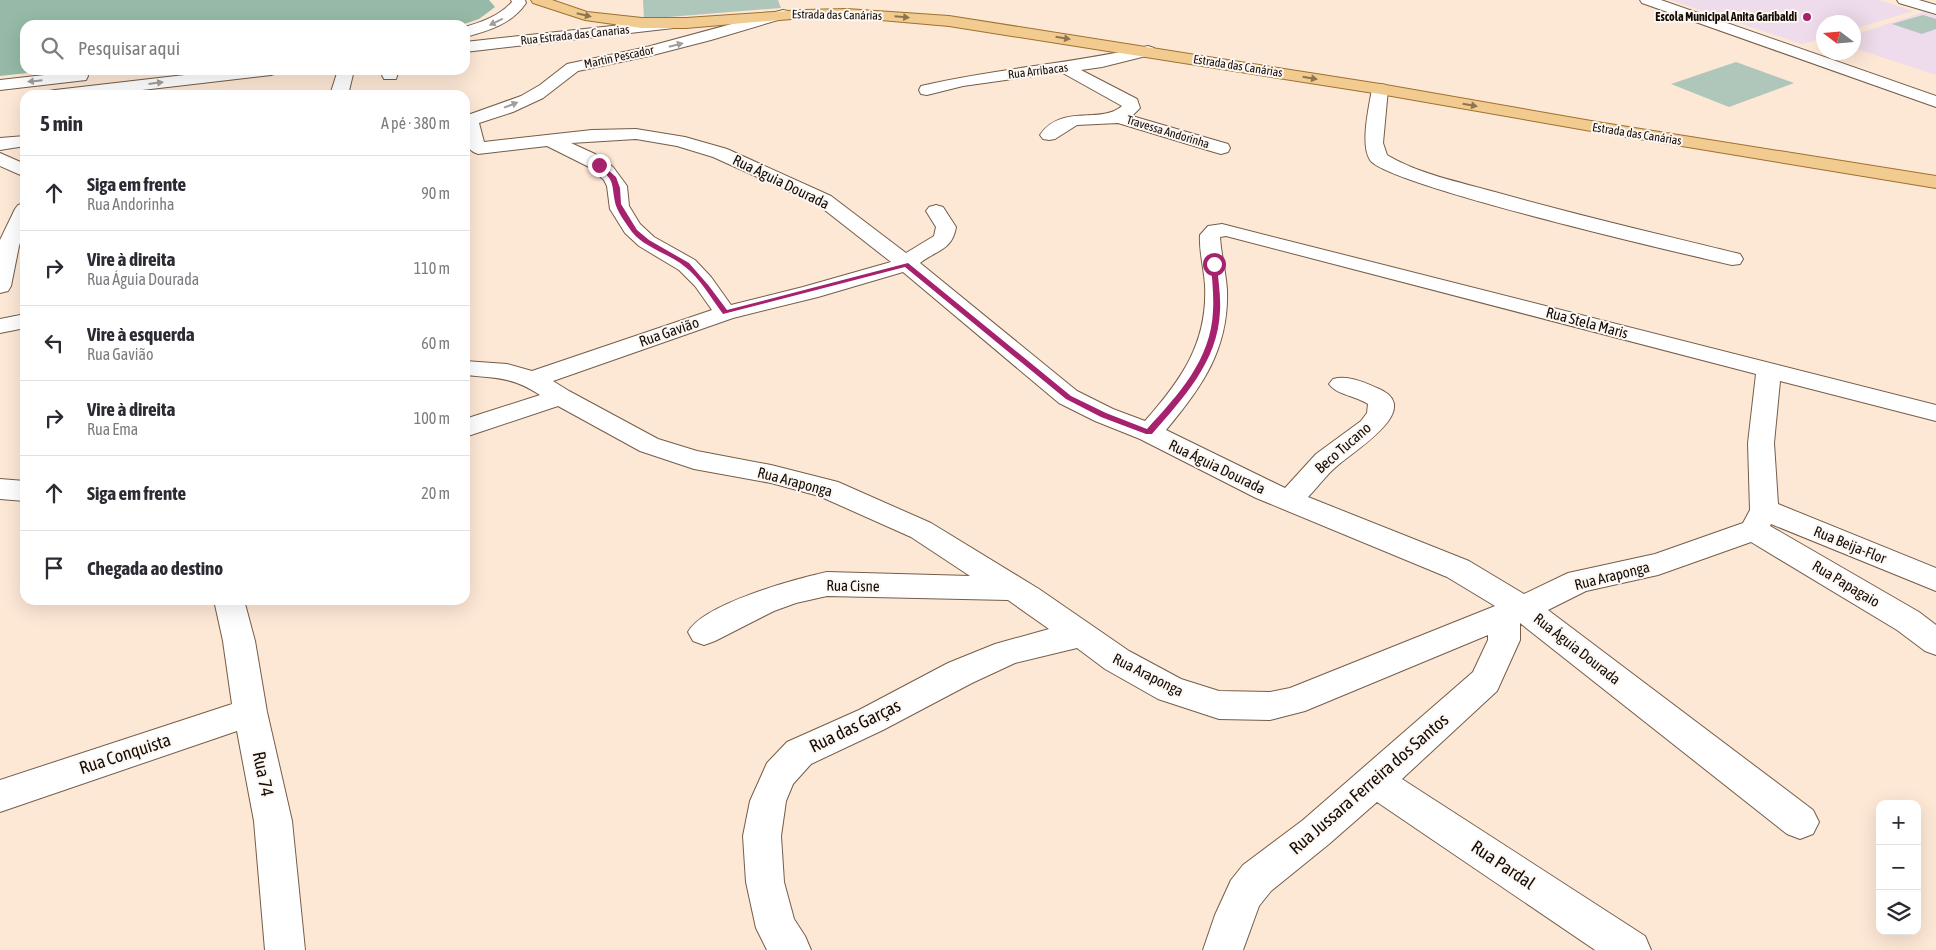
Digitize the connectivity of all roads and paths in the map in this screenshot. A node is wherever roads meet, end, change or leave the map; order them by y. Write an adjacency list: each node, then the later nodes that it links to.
1 (518, 0): 10 (street, Rua Estrada das Canarias, one-way to 10)
2 (538, 0): 9 (main road, Estrada das Canárias, one-way to 9)
3 (810, 0): 8 (main road)
4 (1647, 0): 25 (street)
5 (1904, 0): 7 (street)
6 (935, 4): 18 (main road, Estrada das Canárias)
7 (1936, 10)
8 (783, 14): 9 (main road, Estrada das Canárias); 12 (main road, Estrada das Canárias, one-way to 12); 29 (street, Martin Pescador, one-way to 8)
9 (686, 23): 11 (street, Rua Estrada das Canarias)
10 (470, 31)
11 (470, 46)
12 (1148, 51): 13 (street, Rua Arribacas); 19 (main road, Estrada das Canárias, one-way to 19)
13 (1065, 68): 22 (street, Rua Arribacas); 28 (street, Travessa Andorinha)
14 (91, 75): 17 (street, one-way to 17)
15 (344, 75): 21 (street)
16 (252, 77): 20 (street, one-way to 16)
17 (0, 85)
18 (1401, 86): 19 (main road, Estrada das Canárias); 26 (main road, Estrada das Canárias); 39 (main road, Estrada das Canárias, one-way to 39)
19 (1380, 89): 42 (street)
20 (110, 90)
21 (340, 90)
22 (927, 90)
23 (20, 99): 24 (street)
24 (0, 101)
25 (1936, 102)
26 (1597, 110)
27 (1616, 114): 36 (main road, Estrada das Canárias)
28 (1119, 118): 31 (street); 35 (street, Travessa Andorinha)
29 (470, 120)
30 (470, 129): 32 (street, Rua Águia Dourada)
31 (1049, 135)
32 (549, 140): 43 (street, Rua Águia Dourada); 45 (street)
33 (20, 142): 34 (street)
34 (0, 144)
35 (1221, 148)
36 (1888, 158)
37 (0, 159): 38 (street)
38 (20, 169)
39 (1936, 182)
40 (936, 211): 43 (street, Rua Gavião)
41 (20, 222): 44 (street)
42 (1732, 259)
43 (906, 264): 45 (street, Rua Gavião); 55 (street, Rua Águia Dourada)
44 (0, 286)
45 (725, 313): 50 (street, Rua Gavião)
46 (20, 322): 47 (street)
47 (0, 326)
48 (470, 368): 50 (street, Rua Araponga)
49 (1770, 370): 53 (street, Rua Stela Maris); 55 (street, Rua Stela Maris); 59 (street)
50 (533, 379): 52 (street, Rua Araponga)
51 (1342, 384): 58 (street, Beco Tucano)
52 (560, 397): 54 (street); 61 (street, Rua Araponga)
53 (1936, 413)
54 (470, 426)
55 (1149, 433): 58 (street, Rua Águia Dourada)
56 (0, 489): 57 (street)
57 (20, 491)
58 (1289, 501): 63 (street, Rua Águia Dourada)
59 (1759, 520): 60 (street, Rua Beija-Flor); 63 (street, Rua Araponga); 66 (street, Rua Papagaio)
60 (1936, 580)
61 (1012, 588): 64 (street, Rua Cisne); 65 (street, Rua Araponga)
62 (230, 605): 67 (street, Rua 74)
63 (1514, 611): 65 (street, Rua Araponga); 68 (street, Rua Jussara Ferreira dos Santos); 70 (street, Rua Águia Dourada)
64 (704, 632)
65 (1081, 635): 72 (street, Rua das Garças)
66 (1936, 642)
67 (250, 712): 69 (street, Rua Conquista); 71 (street, Rua 74)
68 (1375, 781): 73 (street, Rua Jussara Ferreira dos Santos); 74 (street, Rua Pardal)
69 (0, 796)
70 (1800, 822)
71 (286, 950)
72 (791, 950)
73 (1224, 950)
74 (1631, 950)

